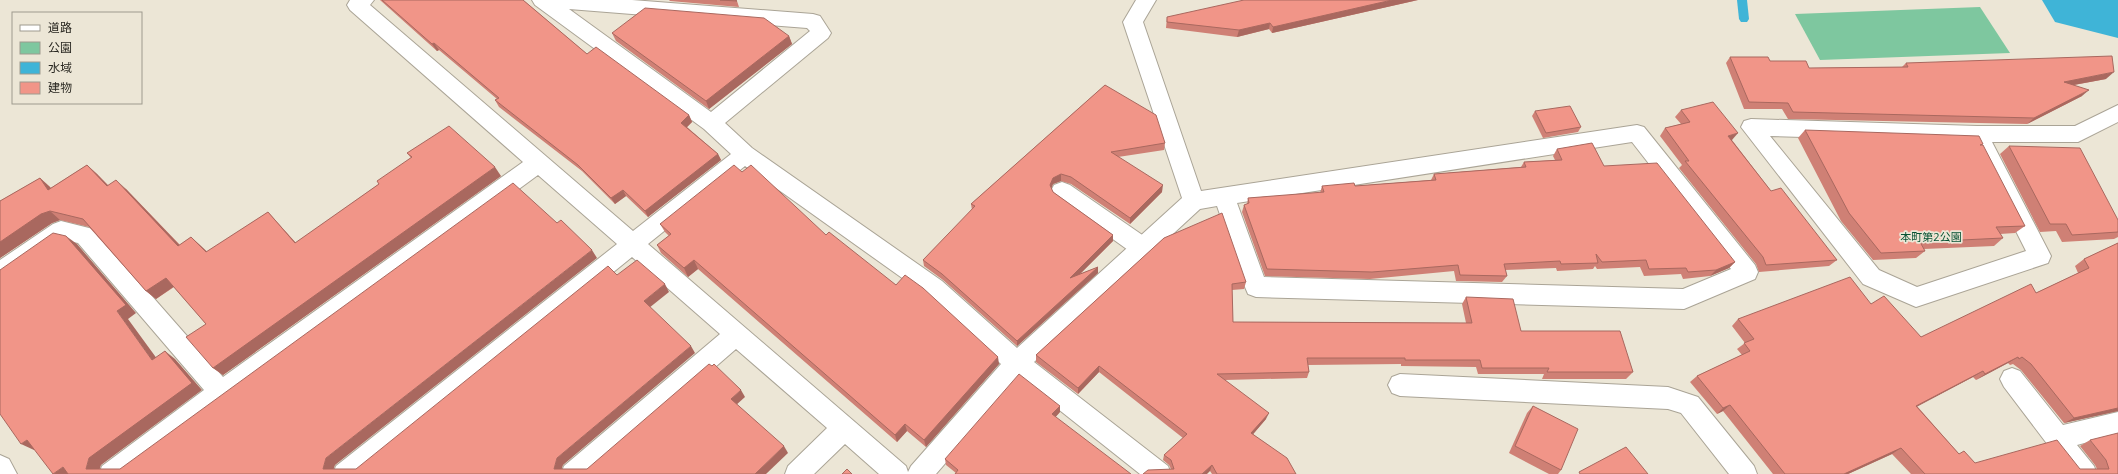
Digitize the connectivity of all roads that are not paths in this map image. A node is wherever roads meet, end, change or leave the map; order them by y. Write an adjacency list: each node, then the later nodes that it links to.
1 (364, 0): 8 (street)
2 (542, 0): 5 (street); 5 (street)
3 (1146, 0): 11 (street)
4 (2118, 113): 6 (street)
5 (711, 123): 7 (street)
6 (1977, 134): 6 (street)
7 (745, 154): 12 (street); 16 (street)
8 (538, 163): 12 (street); 19 (street)
9 (1062, 191): 13 (street)
10 (1224, 196): 10 (street); 11 (street)
11 (1194, 201): 13 (street)
12 (632, 244): 15 (street); 26 (street)
13 (1143, 248): 16 (street)
14 (0, 272): 19 (street)
15 (736, 335): 21 (street); 27 (street)
16 (1017, 363): 30 (street); 31 (street)
17 (2012, 379): 22 (street)
18 (1400, 385): 32 (street)
19 (221, 392): 25 (street)
20 (2118, 423): 22 (street)
21 (844, 428): 28 (street); 29 (street)
22 (2058, 438): 33 (street)
23 (0, 467): 24 (street)
24 (5, 474)
25 (111, 474)
26 (345, 474)
27 (573, 474)
28 (797, 474)
29 (897, 474)
30 (920, 474)
31 (1159, 474)
32 (1745, 474)
33 (2085, 474)

